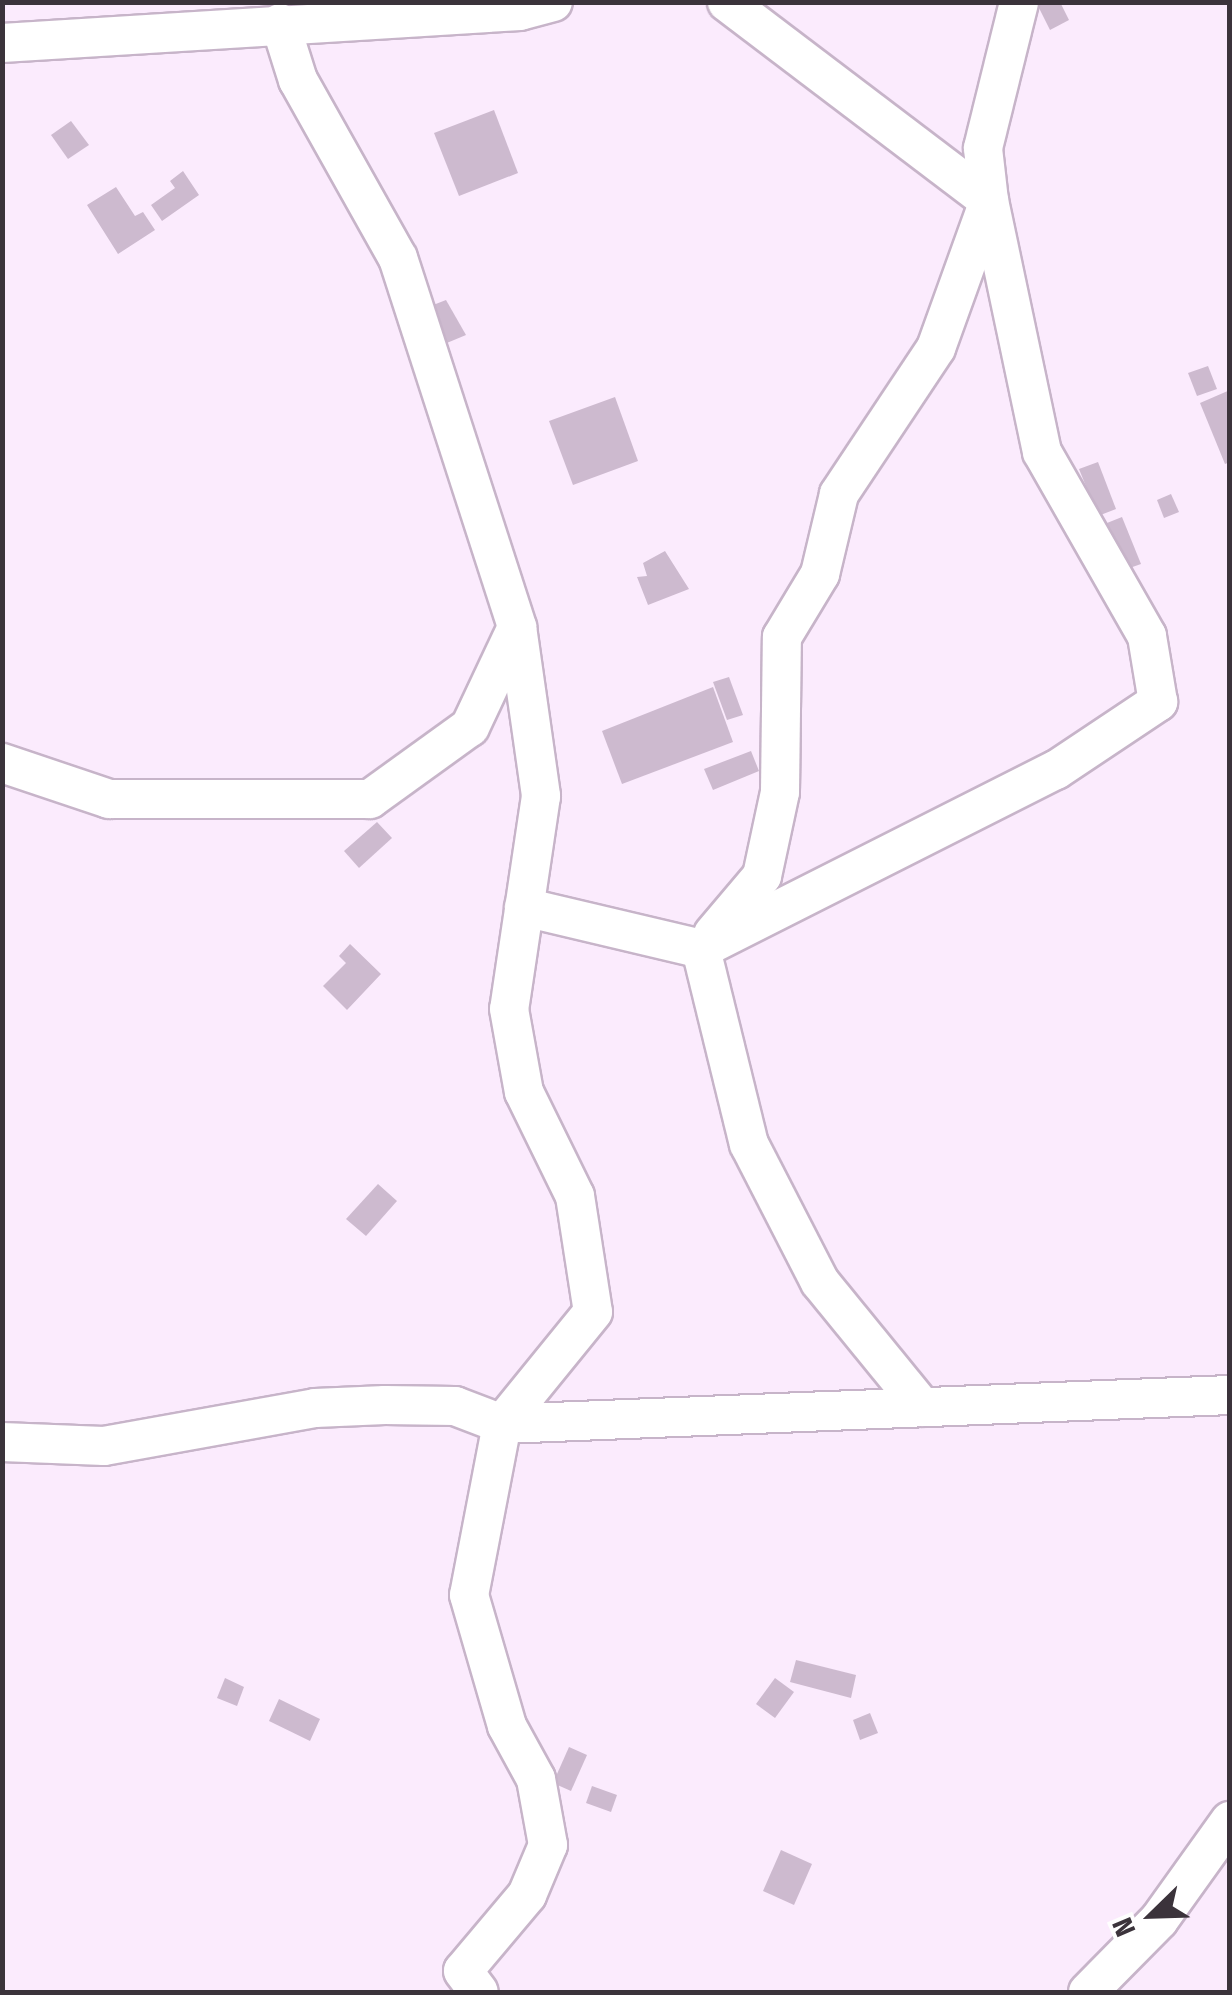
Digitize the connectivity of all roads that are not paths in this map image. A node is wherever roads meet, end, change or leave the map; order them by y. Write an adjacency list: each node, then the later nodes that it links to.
1 (553, 2): 4 (street)
2 (727, 2): 6 (street)
3 (1019, 2): 6 (street)
4 (280, 24): 5 (street); 7 (street)
5 (2, 43)
6 (989, 201): 10 (street); 10 (street)
7 (517, 627): 8 (street); 9 (street)
8 (2, 763)
9 (524, 907): 10 (street); 13 (street)
10 (701, 949): 12 (street)
11 (1230, 1395): 12 (street)
12 (922, 1407): 13 (street)
13 (502, 1424): 14 (street); 16 (street)
14 (2, 1442)
15 (1230, 1821): 17 (street)
16 (479, 1992)
17 (1088, 1992)

